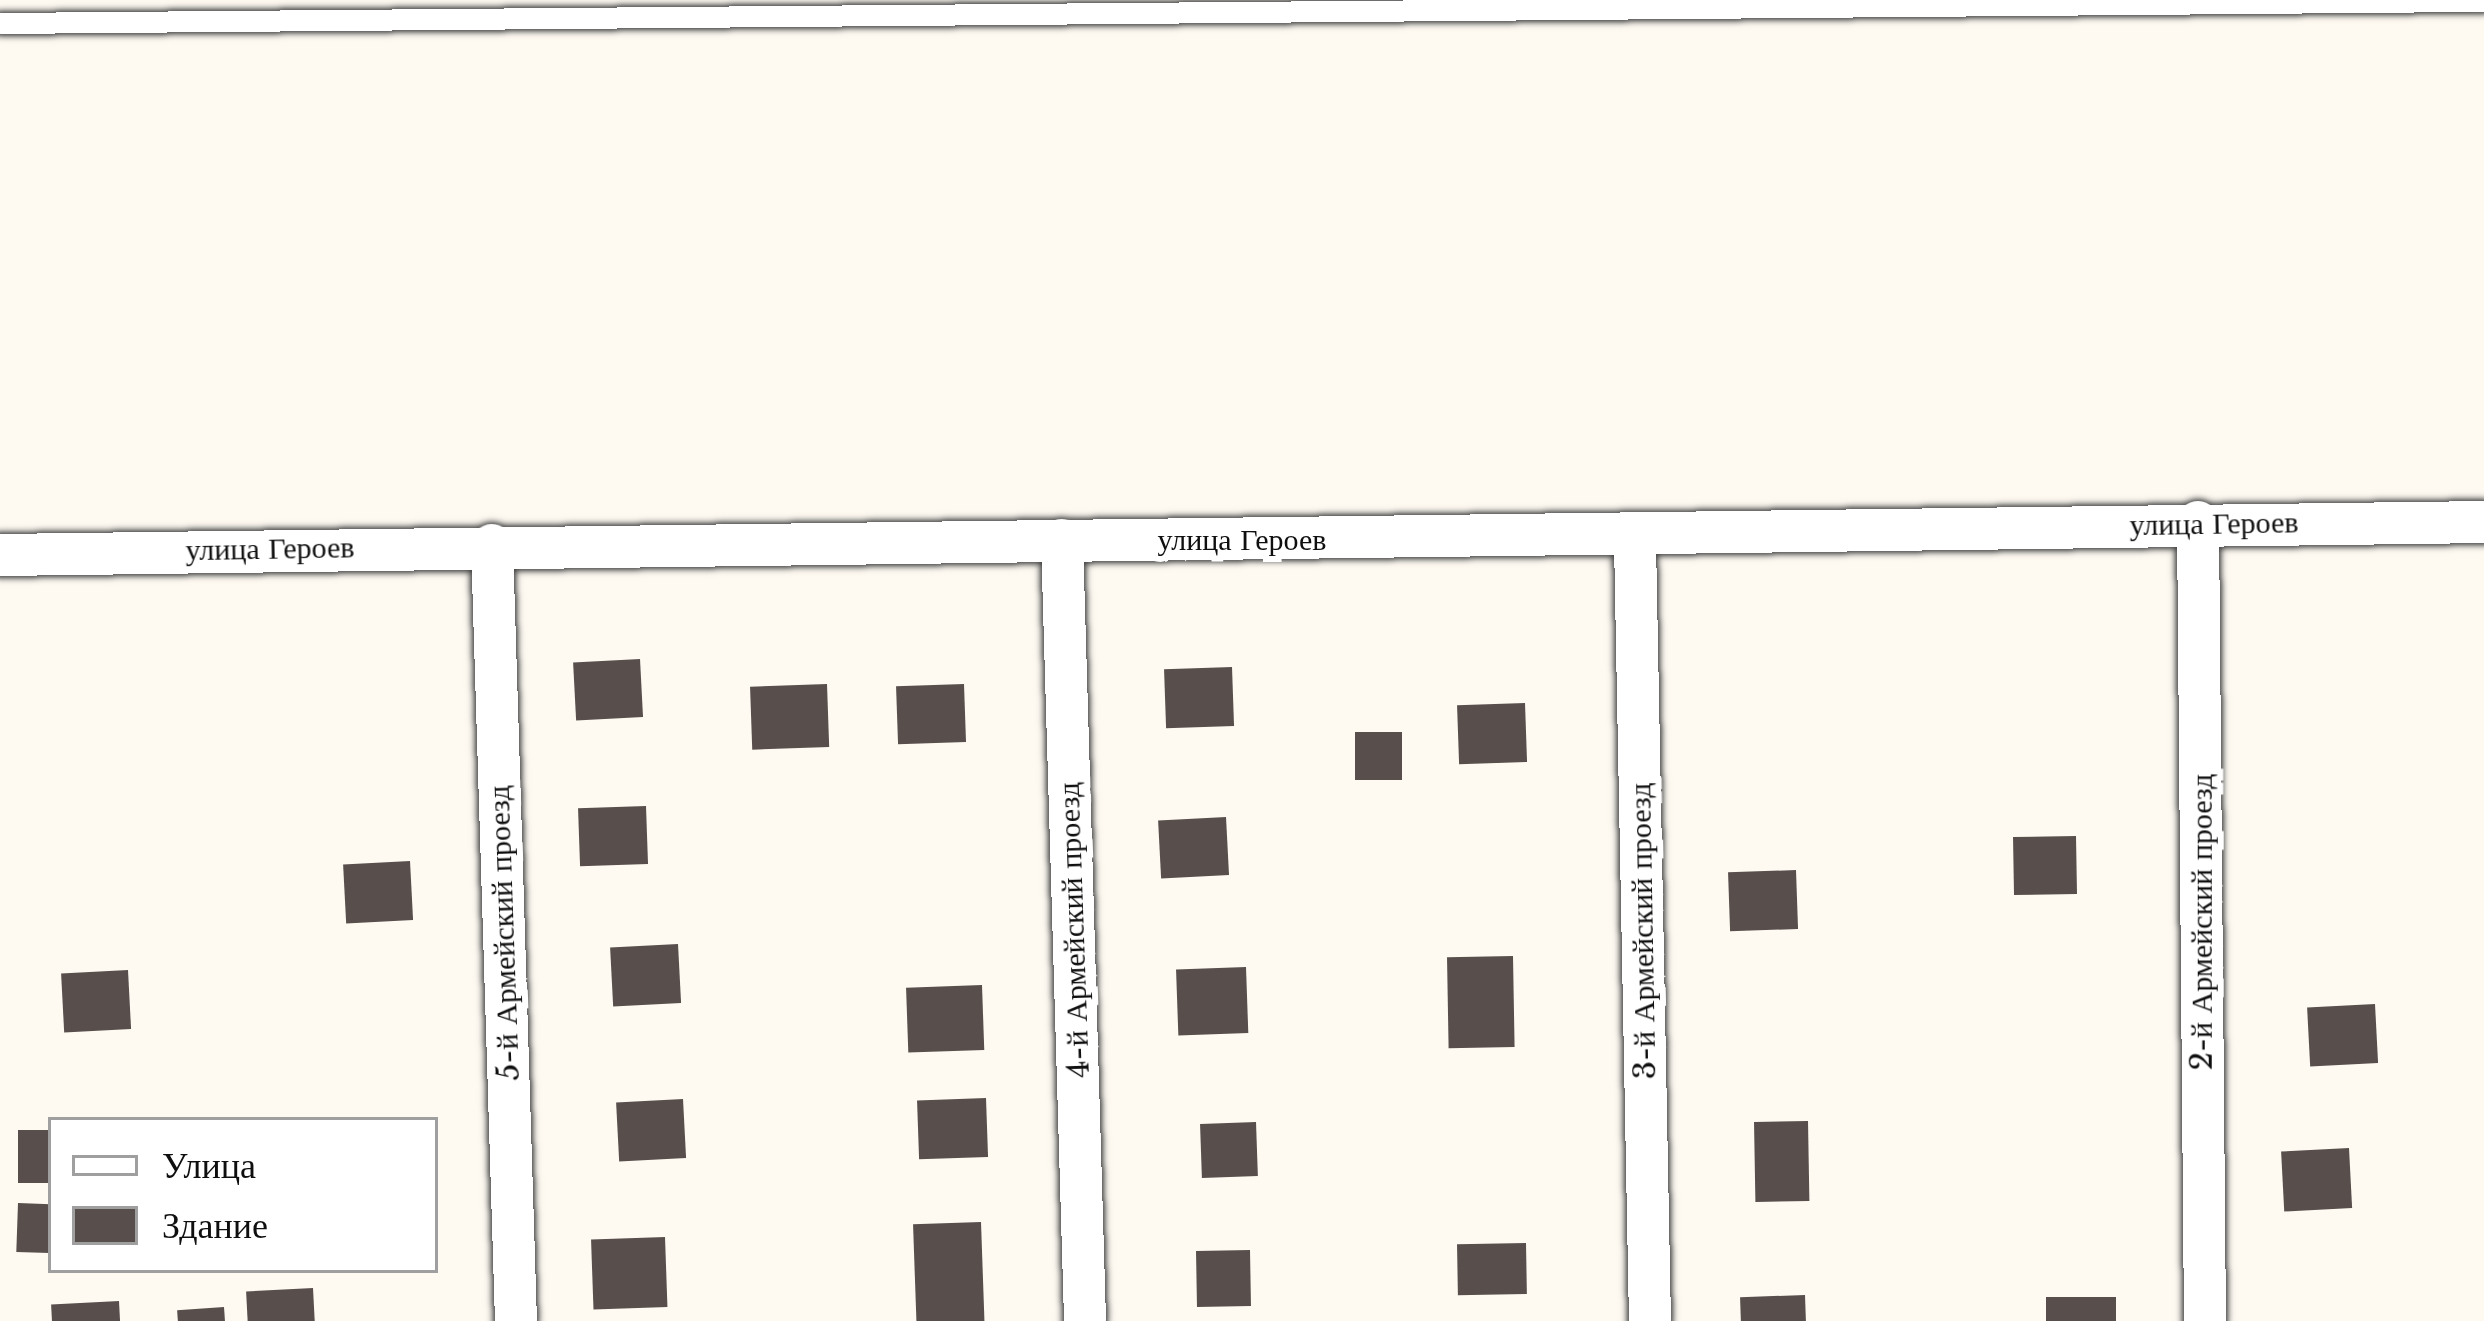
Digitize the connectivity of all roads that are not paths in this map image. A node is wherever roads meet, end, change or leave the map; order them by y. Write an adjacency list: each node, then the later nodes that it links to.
1 (2484, 1): 2 (lane)
2 (0, 23)
3 (2198, 522): 4 (street, улица Героев); 6 (street, улица Героев); 12 (street, 2-й Армейский проезд)
4 (2484, 522)
5 (1063, 540): 6 (street, улица Героев); 7 (street, улица Героев); 10 (street, 4-й Армейский проезд)
6 (1635, 541): 11 (street, 3-й Армейский проезд)
7 (492, 545): 8 (street, улица Героев); 9 (street, 5-й Армейский проезд)
8 (0, 555)
9 (516, 1321)
10 (1085, 1321)
11 (1650, 1321)
12 (2205, 1321)

